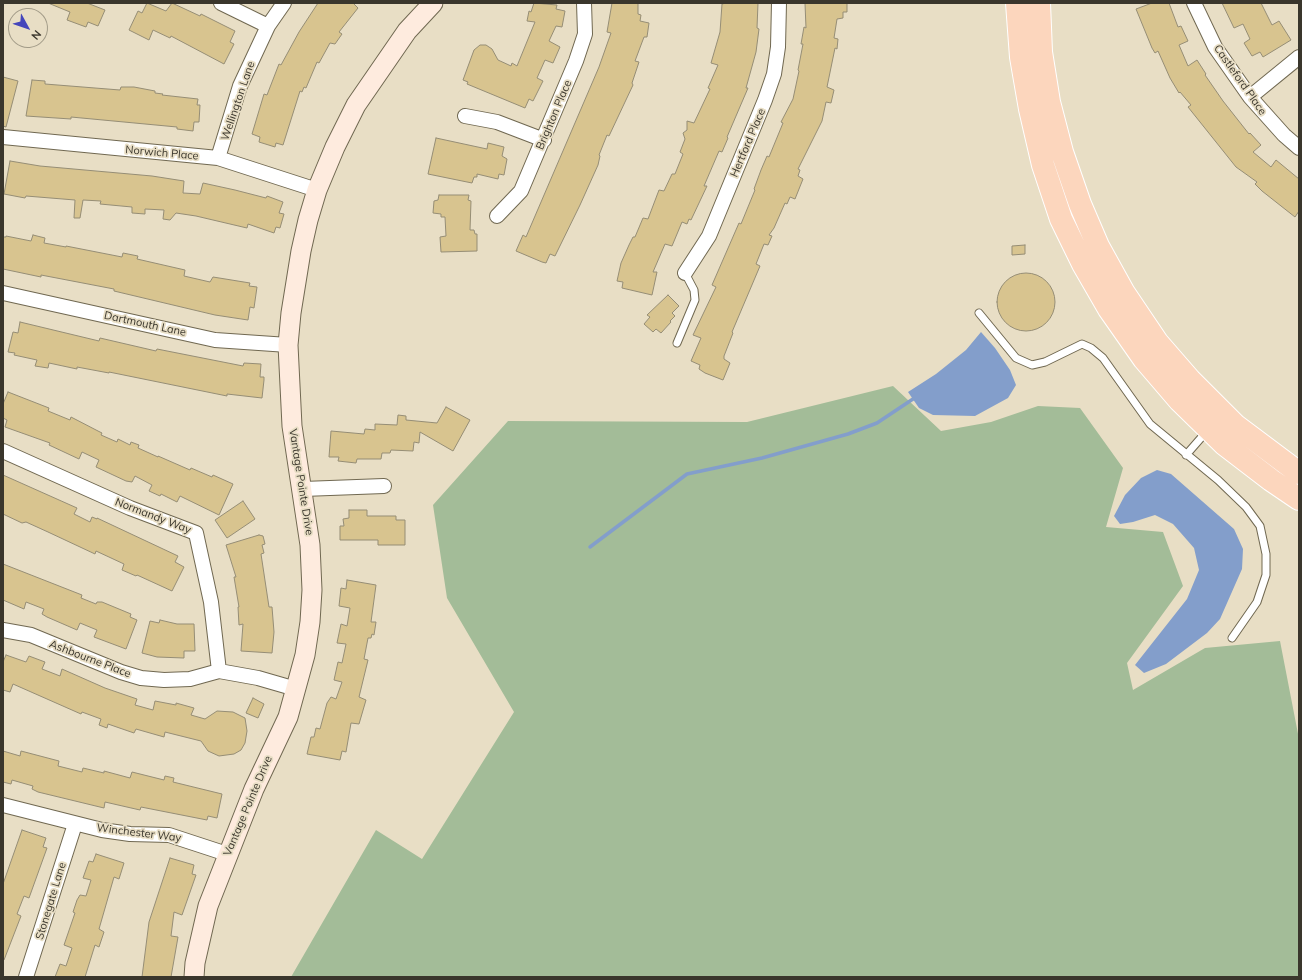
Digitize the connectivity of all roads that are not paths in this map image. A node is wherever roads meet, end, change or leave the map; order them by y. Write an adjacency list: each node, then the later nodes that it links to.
1 (221, 3): 9 (street)
2 (284, 3): 9 (street, Wellington Lane)
3 (432, 3): 17 (street, Vantage Pointe Drive)
4 (584, 3): 14 (street, Brighton Place)
5 (779, 3): 19 (street, Hertford Place)
6 (1017, 3): 24 (main road)
7 (1039, 3): 27 (main road)
8 (1194, 3): 11 (street, Castleford Place)
9 (268, 26): 16 (street, Wellington Lane)
10 (1299, 57): 11 (street)
11 (1250, 98): 15 (street, Castleford Place)
12 (465, 116): 14 (street)
13 (3, 137): 16 (street, Norwich Place)
14 (544, 140): 18 (street, Brighton Place)
15 (1299, 148)
16 (218, 158): 17 (street, Norwich Place)
17 (317, 190): 23 (street, Vantage Pointe Drive)
18 (497, 216)
19 (685, 272): 22 (lane)
20 (3, 293): 23 (street, Dartmouth Lane)
21 (979, 313): 26 (lane)
22 (677, 343)
23 (288, 345): 29 (street, Vantage Pointe Drive)
24 (1209, 429): 26 (lane); 30 (main road)
25 (3, 451): 33 (street, Normandy Way)
26 (1186, 455): 32 (lane)
27 (1299, 473)
28 (384, 486): 29 (street)
29 (303, 489): 34 (street, Vantage Pointe Drive)
30 (1299, 499)
31 (3, 630): 33 (street, Ashbourne Place)
32 (1232, 638)
33 (218, 671): 34 (street, Ashbourne Place)
34 (296, 689): 37 (street, Vantage Pointe Drive)
35 (3, 805): 36 (street, Winchester Way)
36 (75, 824): 37 (street, Winchester Way); 38 (street, Stonegate Lane)
37 (227, 854): 39 (street, Vantage Pointe Drive)
38 (26, 977)
39 (194, 977)

